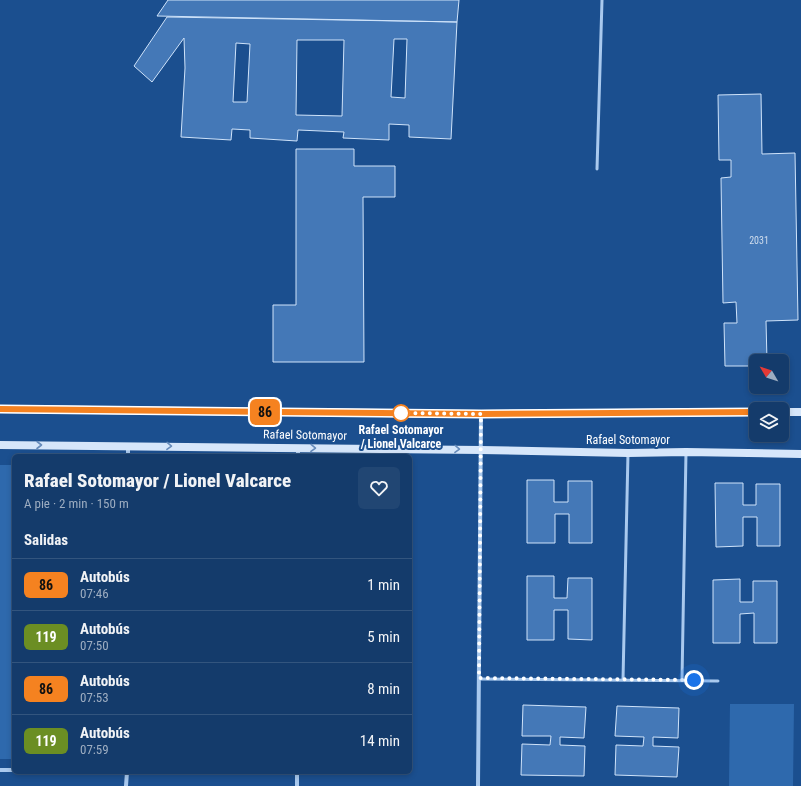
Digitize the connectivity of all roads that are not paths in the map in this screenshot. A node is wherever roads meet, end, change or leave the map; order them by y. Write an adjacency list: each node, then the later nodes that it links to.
1 (602, 0): 2 (lane)
2 (597, 168)
3 (0, 409): 7 (main road, Rafael Sotomayor)
4 (749, 412): 7 (main road, Rafael Sotomayor)
5 (789, 412): 6 (main road)
6 (801, 412)
7 (481, 414): 10 (street)
8 (0, 445): 9 (main road, Rafael Sotomayor, one-way to 9)
9 (128, 446): 11 (main road, Rafael Sotomayor, one-way to 11); 14 (street)
10 (481, 450): 11 (main road, Rafael Sotomayor, one-way to 10); 13 (main road, Rafael Sotomayor); 16 (street)
11 (298, 452)
12 (686, 452): 13 (main road, Rafael Sotomayor); 15 (main road, Rafael Sotomayor); 18 (lane)
13 (628, 453): 17 (lane)
14 (128, 454)
15 (801, 454)
16 (479, 678): 17 (lane); 26 (street)
17 (623, 680): 18 (lane)
18 (682, 680): 19 (lane)
19 (718, 681)
20 (0, 770): 21 (street)
21 (12, 770)
22 (126, 774): 24 (street)
23 (298, 774): 25 (street)
24 (126, 786)
25 (298, 786)
26 (478, 786)

